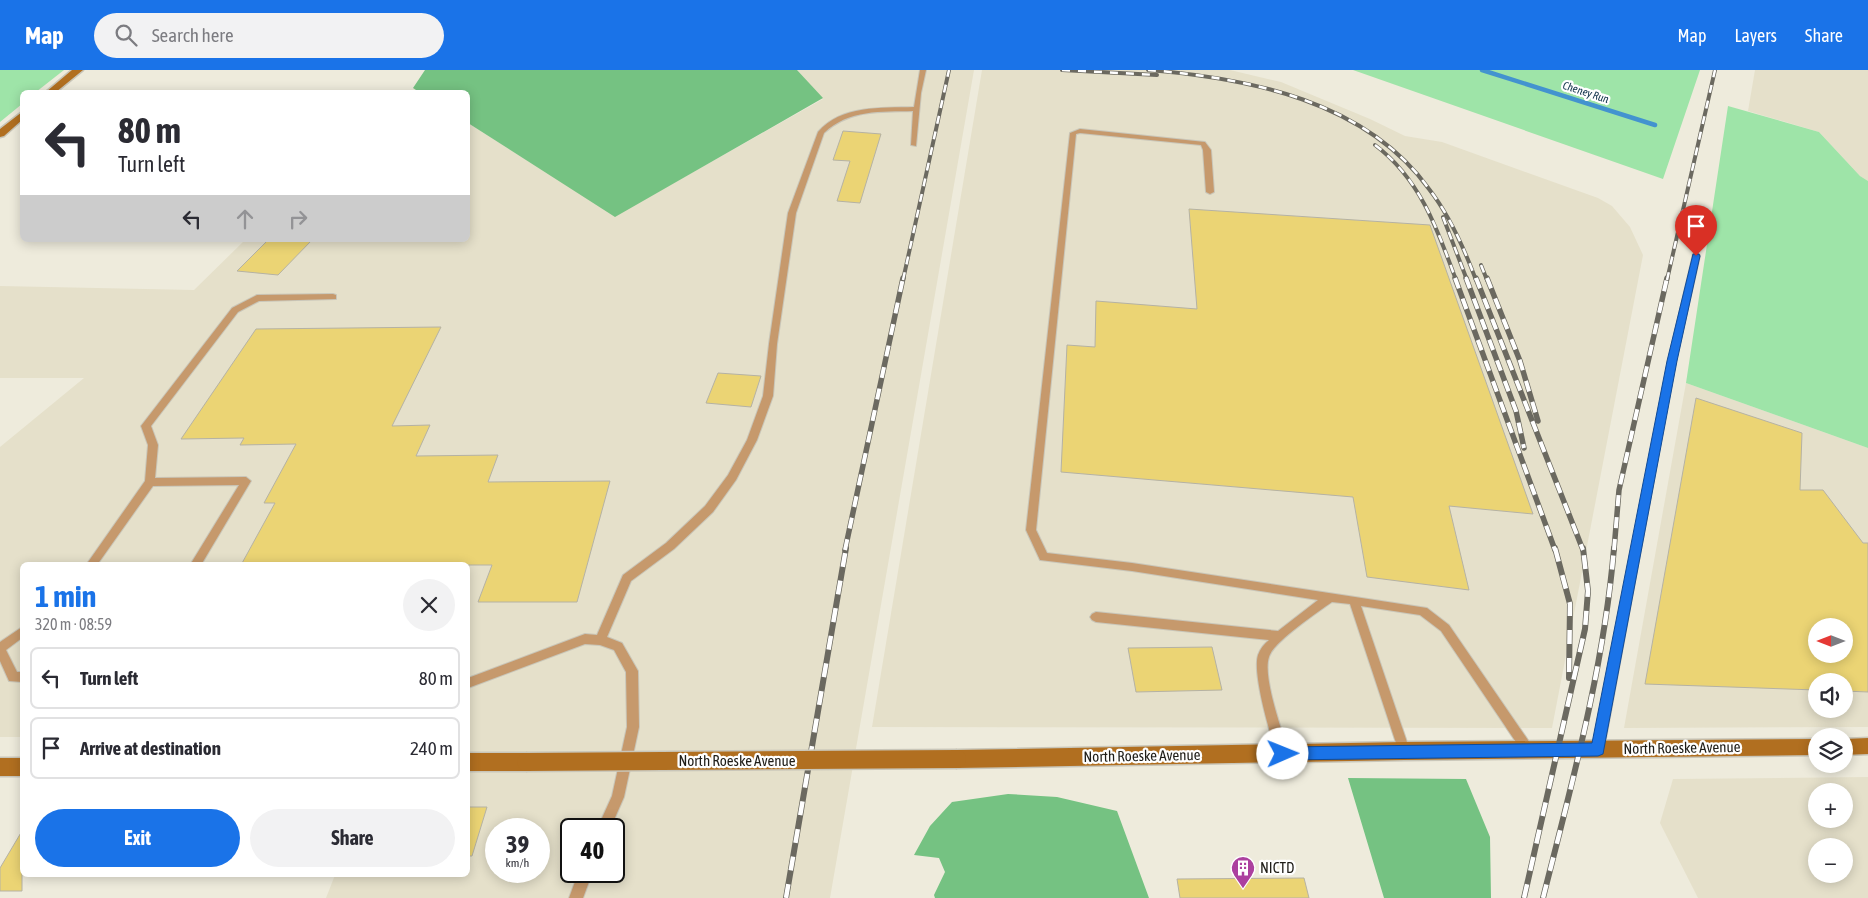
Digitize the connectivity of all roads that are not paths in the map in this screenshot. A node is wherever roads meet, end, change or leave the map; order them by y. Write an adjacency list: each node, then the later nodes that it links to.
1 (78, 70): 3 (street)
2 (923, 70): 4 (lane)
3 (53, 90)
4 (916, 109): 7 (lane); 19 (lane)
5 (20, 117): 6 (street)
6 (0, 134)
7 (914, 145)
8 (1210, 192): 14 (lane)
9 (1696, 256): 26 (lane)
10 (333, 297): 11 (lane)
11 (150, 482): 12 (lane); 13 (lane)
12 (93, 562)
13 (197, 562)
14 (1330, 597): 15 (lane); 18 (lane)
15 (1354, 601): 27 (lane); 28 (lane)
16 (1096, 617): 18 (lane)
17 (20, 633): 20 (lane)
18 (1281, 636): 29 (lane)
19 (600, 640): 22 (lane); 33 (lane)
20 (0, 648): 21 (lane)
21 (20, 677)
22 (470, 682)
23 (1868, 746): 25 (street)
24 (1808, 747): 26 (street, North Roeske Avenue)
25 (1853, 747)
26 (1598, 749): 27 (street, North Roeske Avenue)
27 (1528, 750): 28 (street, North Roeske Avenue)
28 (1404, 751): 29 (street, North Roeske Avenue)
29 (1283, 754): 30 (street, North Roeske Avenue, bridge)
30 (470, 762)
31 (20, 766): 32 (street)
32 (0, 767)
33 (608, 818)
34 (582, 883): 35 (lane)
35 (576, 898)

